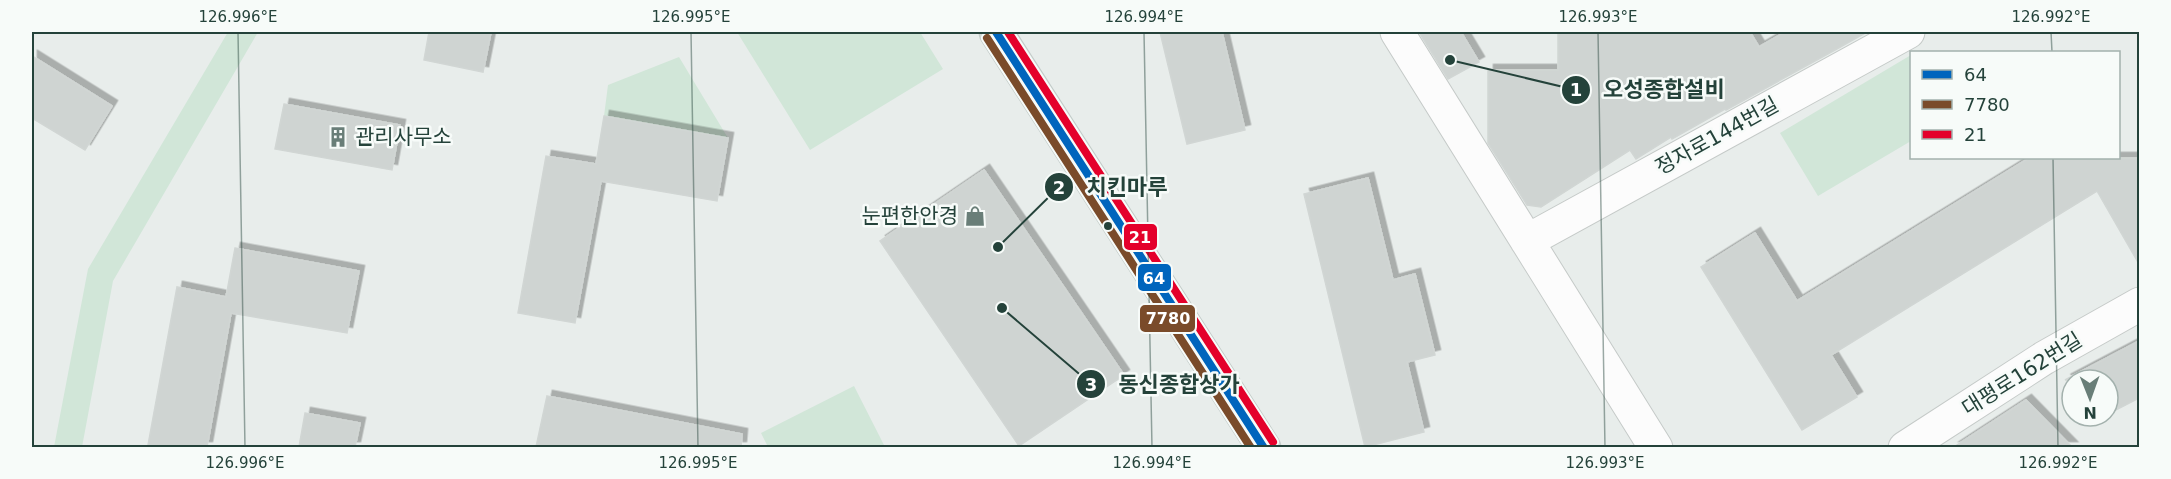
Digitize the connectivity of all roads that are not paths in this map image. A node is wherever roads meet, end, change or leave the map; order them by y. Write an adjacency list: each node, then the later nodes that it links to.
1 (996, 32): 6 (main road)
2 (1397, 32): 4 (street)
3 (1908, 32): 4 (street, 정자로144번길)
4 (1527, 241): 7 (street)
5 (2139, 304): 8 (street, 대평로162번길)
6 (1264, 447)
7 (1656, 447)
8 (1905, 447)

